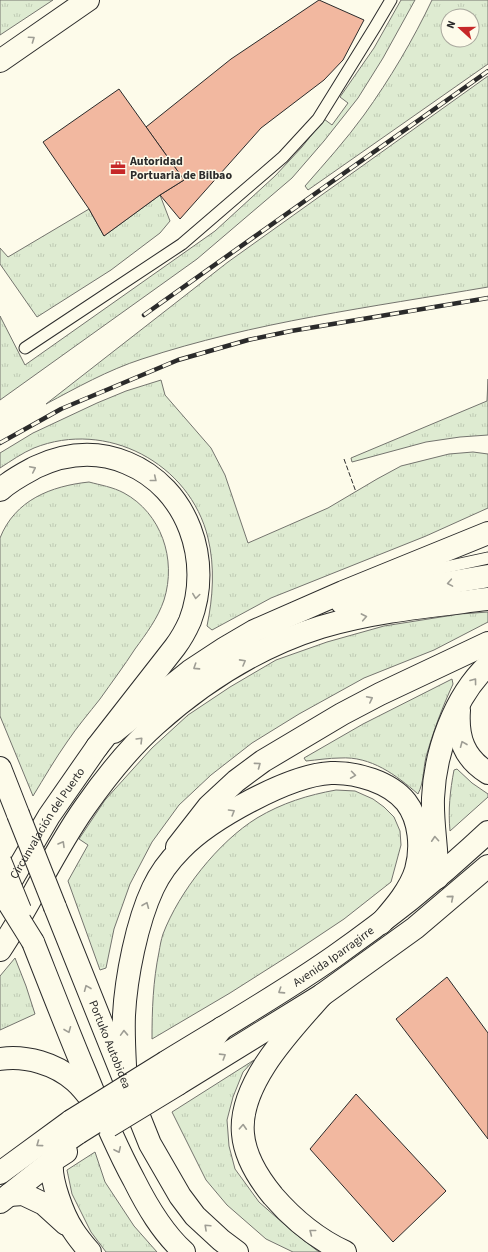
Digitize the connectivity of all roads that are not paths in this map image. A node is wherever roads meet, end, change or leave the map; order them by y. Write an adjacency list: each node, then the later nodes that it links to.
1 (88, 0): 3 (main road, one-way to 1)
2 (391, 0): 4 (lane)
3 (0, 61)
4 (25, 348)
5 (0, 490): 15 (main road, one-way to 15)
6 (488, 532): 9 (main road)
7 (488, 558): 9 (lane)
8 (488, 576): 11 (main road, one-way to 11)
9 (343, 592): 11 (main road)
10 (488, 599): 27 (main road, one-way to 10)
11 (281, 618): 15 (main road, one-way to 15)
12 (488, 643): 20 (main road, one-way to 12)
13 (488, 665): 14 (main road, one-way to 13)
14 (462, 699): 17 (main road, one-way to 14); 22 (main road, one-way to 14)
15 (97, 747): 24 (main road, Circunvalación del Puerto)
16 (0, 768): 32 (main road, Portuko Autobidea, one-way to 16, bridge)
17 (488, 773)
18 (488, 832): 22 (main road, Avenida Iparragirre)
19 (0, 861): 26 (main road, bridge)
20 (166, 865): 25 (main road, one-way to 25); 32 (main road, one-way to 20)
21 (488, 866): 28 (main road, one-way to 21)
22 (437, 878): 25 (main road, Avenida Iparragirre); 28 (main road)
23 (0, 889): 26 (main road, bridge)
24 (0, 900)
25 (381, 923): 31 (main road, Avenida Iparragirre, one-way to 31)
26 (33, 942): 33 (main road, one-way to 33)
27 (0, 950)
28 (341, 980): 29 (main road)
29 (322, 994): 31 (main road, one-way to 29); 42 (main road, one-way to 29)
30 (0, 1059): 33 (main road)
31 (172, 1073): 34 (main road, bridge)
32 (126, 1086): 41 (main road, Portuko Autobidea, one-way to 32)
33 (102, 1115): 40 (main road, one-way to 40)
34 (77, 1132): 35 (main road); 36 (main road, one-way to 36)
35 (52, 1161): 37 (main road); 38 (main road)
36 (0, 1173)
37 (4, 1198): 38 (main road)
38 (72, 1230): 39 (main road)
39 (90, 1252)
40 (184, 1252)
41 (237, 1252)
42 (345, 1252)

